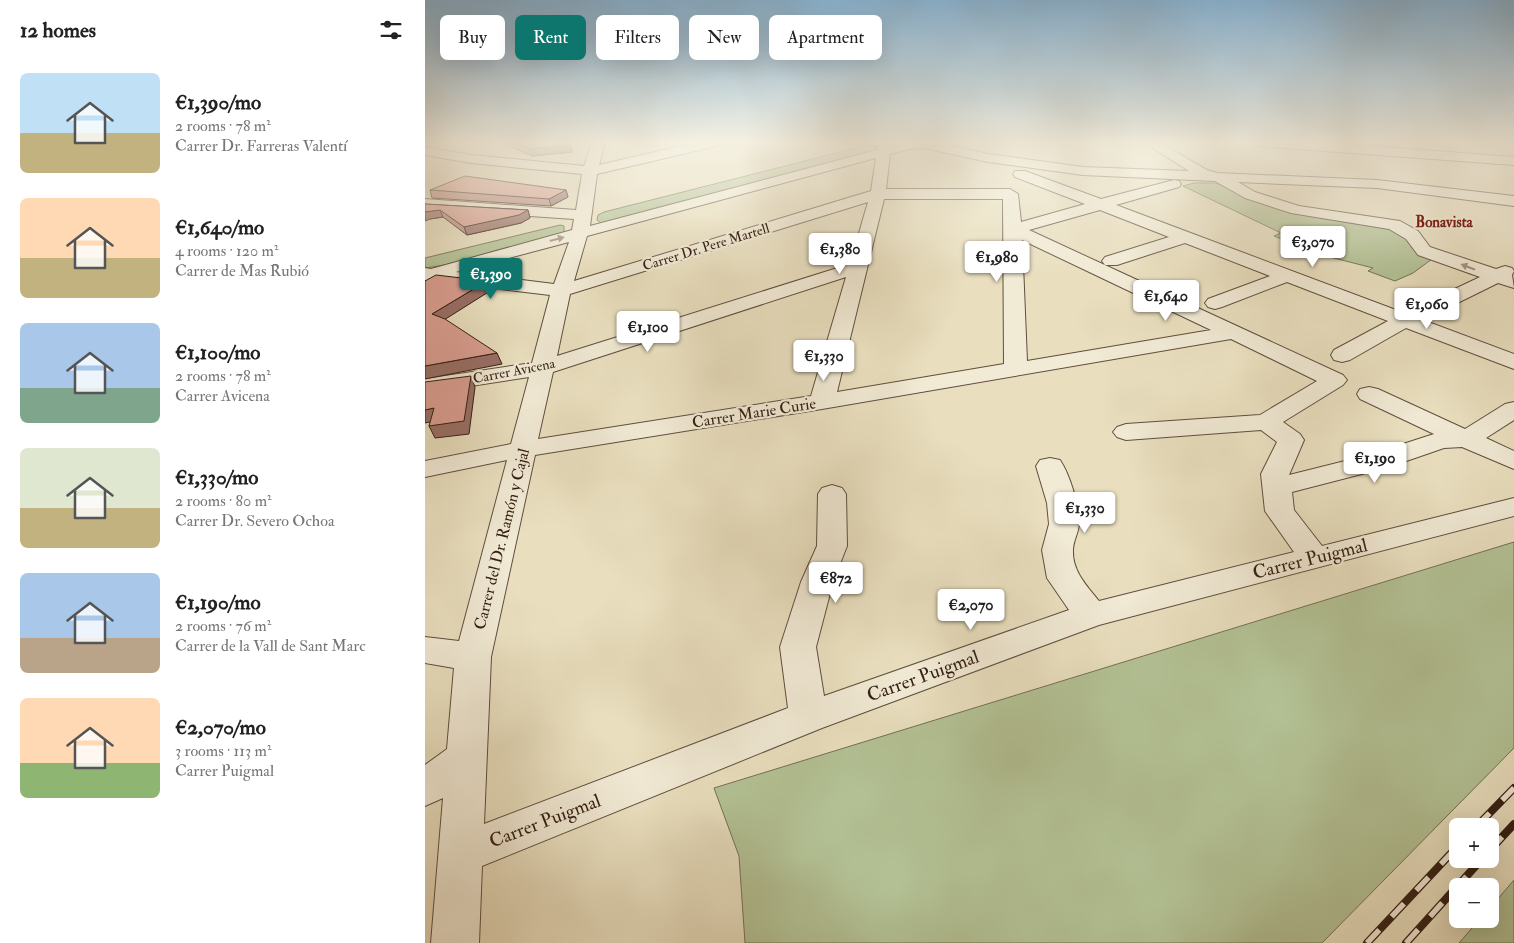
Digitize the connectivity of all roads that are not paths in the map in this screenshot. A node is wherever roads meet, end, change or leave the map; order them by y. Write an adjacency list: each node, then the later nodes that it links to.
1 (590, 186): 14 (street, Carrer del Dr. Ramón y Cajal)
2 (707, 186): 10 (street)
3 (725, 186): 14 (street)
4 (881, 186): 9 (street)
5 (1051, 186): 13 (street)
6 (1168, 186): 13 (street)
7 (1234, 186): 21 (street, one-way to 7)
8 (1393, 186): 11 (street)
9 (878, 194): 16 (street, Carrer Dr. Pere Martell); 19 (street); 23 (street, Carrer Dr. Pere Martell)
10 (652, 198)
11 (1514, 201)
12 (425, 204): 14 (street)
13 (1100, 205): 16 (street); 17 (street)
14 (589, 219): 15 (street); 20 (street, one-way to 14); 23 (street, Carrer del Dr. Ramón y Cajal)
15 (537, 228)
16 (1013, 229): 26 (street); 30 (street)
17 (1185, 237): 18 (street); 22 (street)
18 (1111, 261)
19 (859, 267): 29 (street, Carrer Avicena); 33 (street)
20 (425, 274): 23 (street)
21 (1508, 275): 25 (street)
22 (1287, 276): 24 (street); 25 (street)
23 (561, 291): 29 (street, Carrer del Dr. Ramón y Cajal)
24 (1215, 303)
25 (1404, 321): 27 (street); 28 (street)
26 (1231, 333): 30 (street, Carrer Marie Curie); 35 (street)
27 (1342, 355)
28 (1514, 362)
29 (543, 368): 31 (street, Carrer Avicena); 38 (street, Carrer del Dr. Ramón y Cajal)
30 (1015, 370): 33 (street, Carrer Marie Curie)
31 (425, 386)
32 (1369, 394): 37 (street)
33 (822, 402): 38 (street, Carrer Marie Curie)
34 (1514, 409): 37 (street)
35 (1266, 422): 36 (street); 42 (street)
36 (1126, 432)
37 (1467, 439): 39 (street); 42 (street)
38 (523, 449): 41 (street, Carrer Marie Curie); 48 (street, Carrer del Dr. Ramón y Cajal)
39 (1514, 461)
40 (1050, 466): 46 (street)
41 (425, 469)
42 (1277, 487): 45 (street)
43 (832, 494): 49 (street)
44 (1514, 507): 45 (street, Carrer Puigmal)
45 (1314, 557): 46 (street, Carrer Puigmal)
46 (1091, 615): 49 (street, Carrer Puigmal)
47 (425, 650): 48 (street)
48 (473, 657): 50 (street, Carrer del Dr. Ramón y Cajal)
49 (808, 717): 52 (street, Carrer Puigmal)
50 (467, 757): 51 (street); 52 (street, Carrer del Dr. Ramón y Cajal)
51 (425, 788)
52 (460, 854): 53 (street, Carrer del Dr. Ramón y Cajal)
53 (455, 943)

